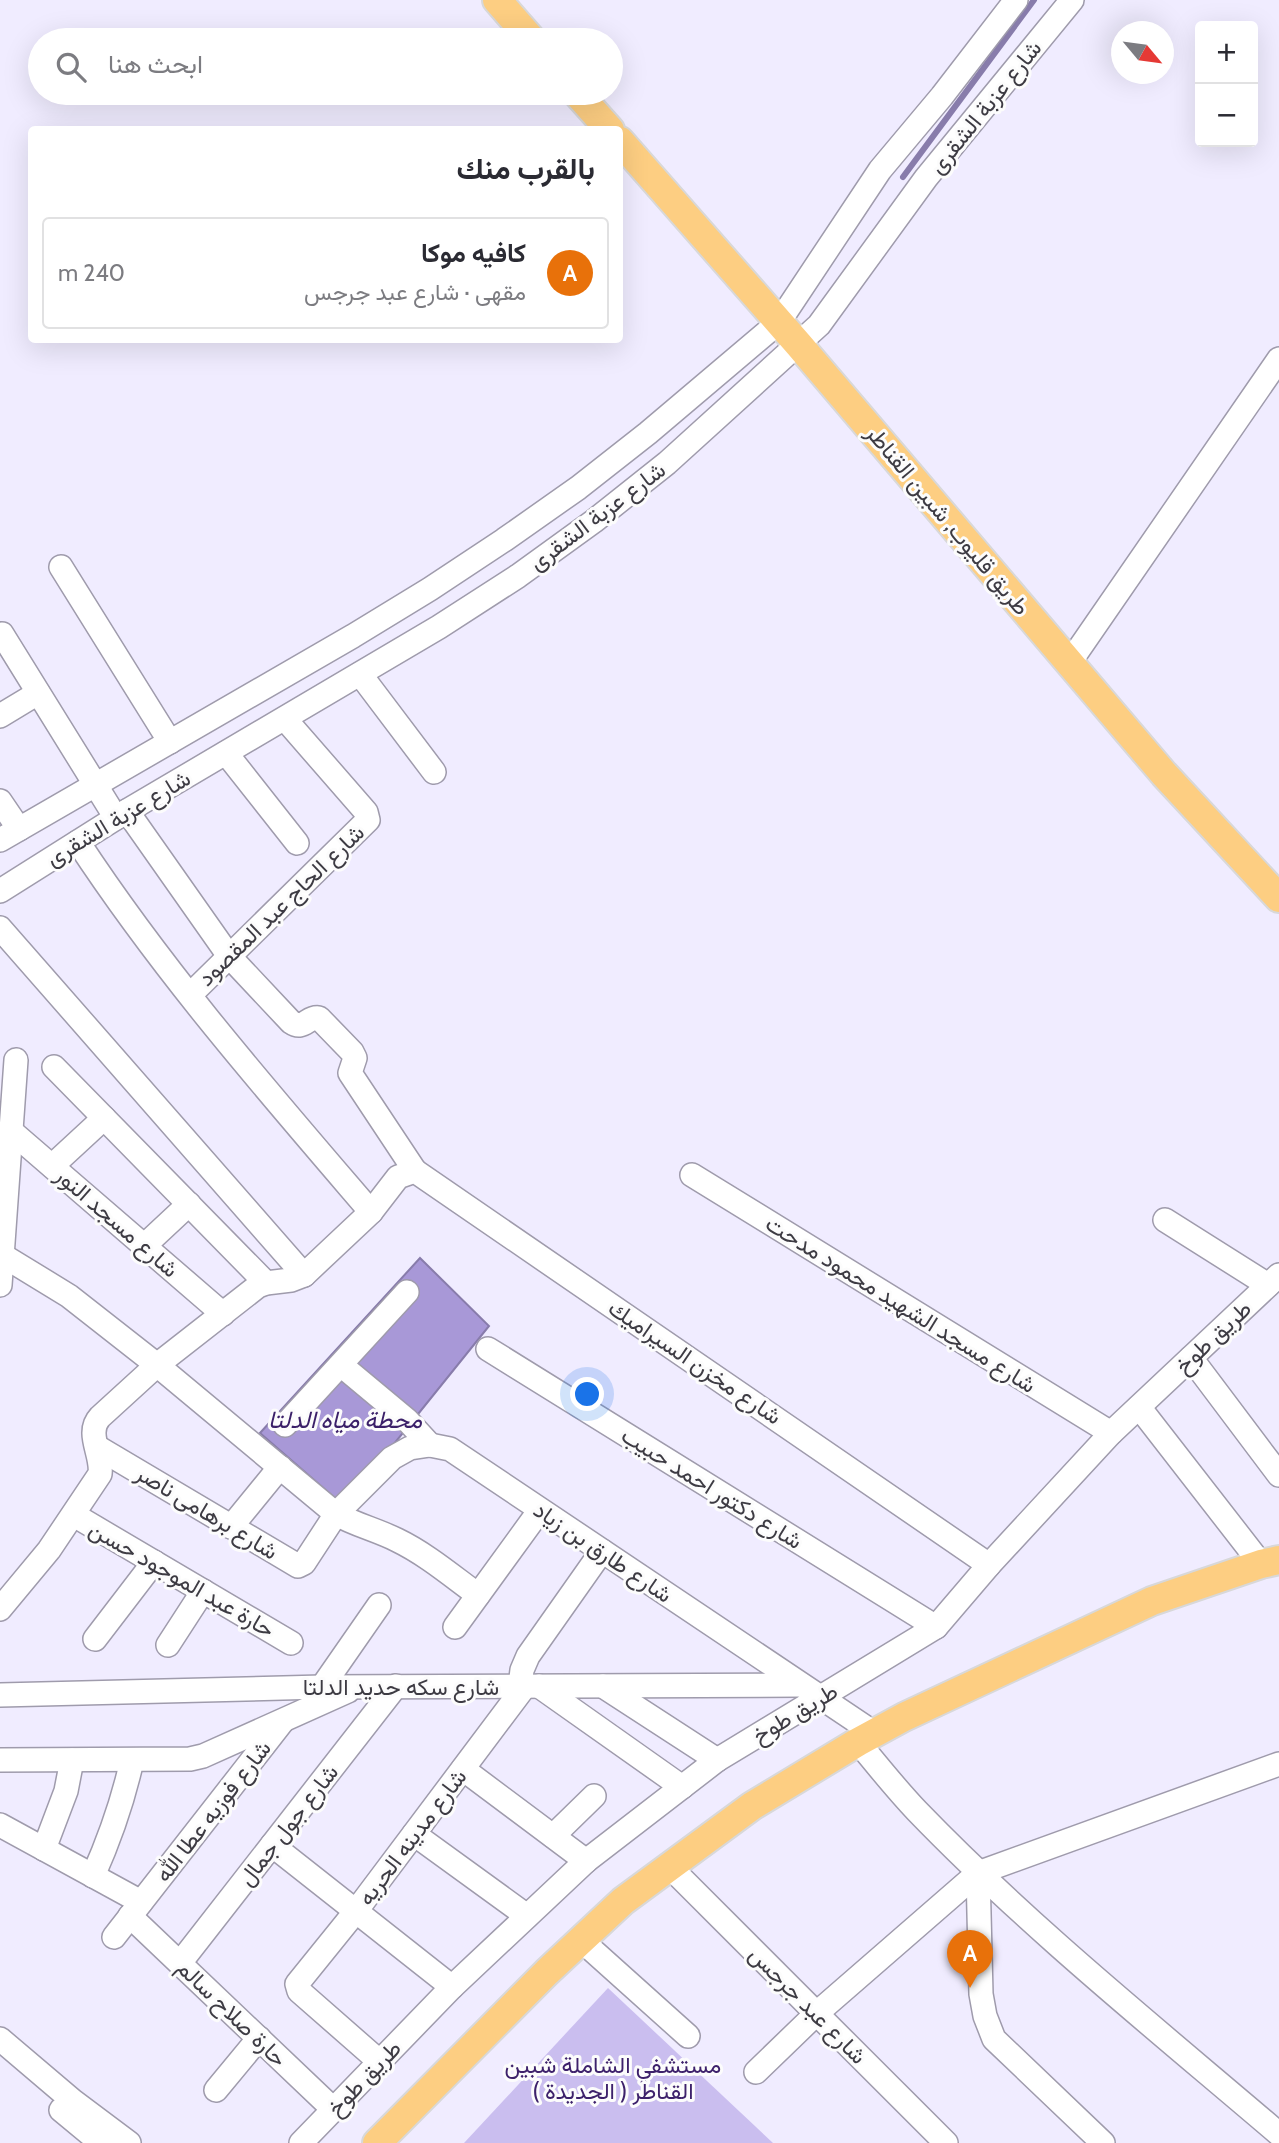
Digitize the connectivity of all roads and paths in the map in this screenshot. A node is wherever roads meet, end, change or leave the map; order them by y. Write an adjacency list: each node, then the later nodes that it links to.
1 (497, 0): 4 (main road)
2 (1016, 0): 8 (street, شارع عزبة الشقرى)
3 (1072, 0): 9 (street, شارع عزبة الشقرى)
4 (522, 28)
5 (588, 105): 6 (main road)
6 (606, 126)
7 (623, 144): 8 (main road, طريق قليوب, شبين القناطر)
8 (779, 322): 9 (main road, طريق قليوب, شبين القناطر); 18 (street, شارع عزبة الشقرى)
9 (799, 345): 13 (main road, طريق قليوب, شبين القناطر); 14 (street, شارع عزبة الشقرى)
10 (1279, 359): 13 (street)
11 (61, 567): 18 (street)
12 (2, 634): 15 (street)
13 (1070, 662): 28 (main road, طريق قليوب, شبين القناطر)
14 (360, 674): 17 (street, شارع عزبة الشقرى); 20 (street)
15 (38, 693): 16 (street); 21 (street)
16 (0, 716)
17 (285, 719): 19 (street, شارع عزبة الشقرى); 30 (street, شارع الحاج عبد المقصود)
18 (170, 742): 21 (street, شارع عزبة الشقرى)
19 (226, 753): 23 (street, شارع عزبة الشقرى); 26 (street)
20 (434, 772)
21 (95, 785): 23 (street); 24 (street, شارع عزبة الشقرى)
22 (0, 802): 24 (street)
23 (122, 815): 25 (street, شارع عزبة الشقرى); 30 (street)
24 (9, 835)
25 (78, 842): 27 (street, شارع عزبة الشقرى); 31 (street)
26 (297, 843)
27 (0, 891)
28 (1279, 898)
29 (0, 928): 44 (street)
30 (229, 956): 31 (street, شارع الحاج عبد المقصود); 37 (street)
31 (190, 995): 40 (street)
32 (16, 1059): 35 (street)
33 (54, 1067): 34 (street)
34 (104, 1118): 36 (street); 39 (street)
35 (11, 1131): 36 (street, شارع مسجد النور); 43 (street)
36 (52, 1166): 42 (street, شارع مسجد النور)
37 (407, 1174): 40 (street); 68 (street, شارع مخزن السيراميك)
38 (692, 1175): 56 (street, شارع مسجد الشهيد محمود مدحت)
39 (189, 1204): 42 (street); 46 (street)
40 (371, 1212): 44 (street)
41 (1165, 1220): 45 (street)
42 (144, 1246): 49 (street, شارع مسجد النور)
43 (2, 1255): 47 (street); 53 (street)
44 (304, 1275): 46 (street)
45 (1273, 1280): 51 (street, طريق طوخ)
46 (266, 1283): 49 (street)
47 (0, 1285)
48 (407, 1292): 52 (street)
49 (223, 1314): 53 (street)
50 (488, 1349): 74 (street, شارع دكتور احمد حبيب)
51 (1191, 1358): 54 (street, طريق طوخ); 60 (street)
52 (341, 1365): 55 (street); 57 (street)
53 (157, 1366): 58 (street); 59 (street)
54 (1139, 1407): 56 (street, طريق طوخ); 67 (street)
55 (285, 1425)
56 (1111, 1433): 68 (street, طريق طوخ)
57 (430, 1445): 61 (street, شارع طارق بن زياد); 62 (street)
58 (97, 1447): 63 (street); 64 (street, شارع برهامى ناصر)
59 (280, 1467): 62 (street); 64 (street)
60 (1279, 1475)
61 (540, 1510): 65 (street, شارع طارق بن زياد); 70 (street)
62 (336, 1514): 64 (street, شارع برهامى ناصر); 70 (street)
63 (74, 1515): 66 (street, حارة عبد الموجود حسن); 72 (street)
64 (231, 1527)
65 (602, 1551): 80 (street, شارع مدينه الحريه); 83 (street, شارع طارق بن زياد)
66 (154, 1562): 69 (street, حارة عبد الموجود حسن); 75 (street)
67 (1270, 1562): 86 (main road)
68 (989, 1565): 74 (street, طريق طوخ)
69 (203, 1591): 76 (street, حارة عبد الموجود حسن); 77 (street)
70 (478, 1595): 73 (street)
71 (379, 1605): 82 (street)
72 (0, 1609)
73 (455, 1627)
74 (936, 1627): 83 (street, طريق طوخ)
75 (95, 1639)
76 (291, 1643)
77 (167, 1645)
78 (357, 1686): 79 (street, شارع سكه حديد الدلتا); 82 (street, شارع سكه حديد الدلتا); 85 (street)
79 (396, 1686): 80 (street, شارع سكه حديد الدلتا); 98 (street, شارع جول جمال)
80 (528, 1686): 81 (street, شارع سكه حديد الدلتا); 92 (street, شارع مدينه الحريه); 93 (street)
81 (603, 1686): 83 (street, شارع سكه حديد الدلتا); 90 (street)
82 (321, 1687): 84 (street, شارع سكه حديد الدلتا)
83 (811, 1692): 86 (street, شارع طارق بن زياد); 90 (street, طريق طوخ)
84 (0, 1695)
85 (284, 1720): 89 (street); 104 (street, شارع فوزيه عطا الله)
86 (866, 1737): 101 (main road); 102 (street, شارع طارق بن زياد)
87 (0, 1760): 88 (street)
88 (72, 1760): 89 (street); 99 (street)
89 (132, 1760): 103 (street)
90 (717, 1760): 93 (street, طريق طوخ)
91 (1279, 1764): 102 (street)
92 (463, 1769): 96 (street, شارع مدينه الحريه); 97 (street)
93 (682, 1787): 100 (street, طريق طوخ)
94 (594, 1796): 97 (street)
95 (0, 1825): 99 (street, حارة صلاح سالم)
96 (414, 1834): 105 (street, شارع مدينه الحريه); 106 (street)
97 (553, 1836): 100 (street)
98 (272, 1845): 105 (street); 109 (street, شارع جول جمال)
99 (44, 1849): 103 (street, حارة صلاح سالم)
100 (586, 1861): 106 (street, طريق طوخ)
101 (669, 1866): 108 (main road); 111 (street, شارع عبد جرجس)
102 (978, 1873): 111 (street); 120 (street, شارع طارق بن زياد); 126 (street)
103 (93, 1876): 104 (street, حارة صلاح سالم)
104 (136, 1909): 107 (street, شارع فوزيه عطا الله); 109 (street, حارة صلاح سالم)
105 (356, 1911): 110 (street); 116 (street, شارع مدينه الحريه)
106 (527, 1916): 110 (street, طريق طوخ)
107 (114, 1937)
108 (581, 1940): 112 (street); 124 (main road)
109 (180, 1963): 113 (street, حارة صلاح سالم)
110 (452, 1987): 116 (street, طريق طوخ)
111 (817, 2013): 117 (street); 125 (street, شارع عبد جرجس)
112 (688, 2036)
113 (258, 2038): 118 (street); 119 (street, حارة صلاح سالم)
114 (0, 2039): 122 (street)
115 (0, 2059): 121 (street)
116 (380, 2062): 119 (street, طريق طوخ)
117 (755, 2072)
118 (216, 2090)
119 (334, 2110): 123 (street, طريق طوخ)
120 (1279, 2134)
121 (101, 2143)
122 (129, 2143)
123 (300, 2143)
124 (377, 2143)
125 (946, 2143)
126 (1103, 2143)

